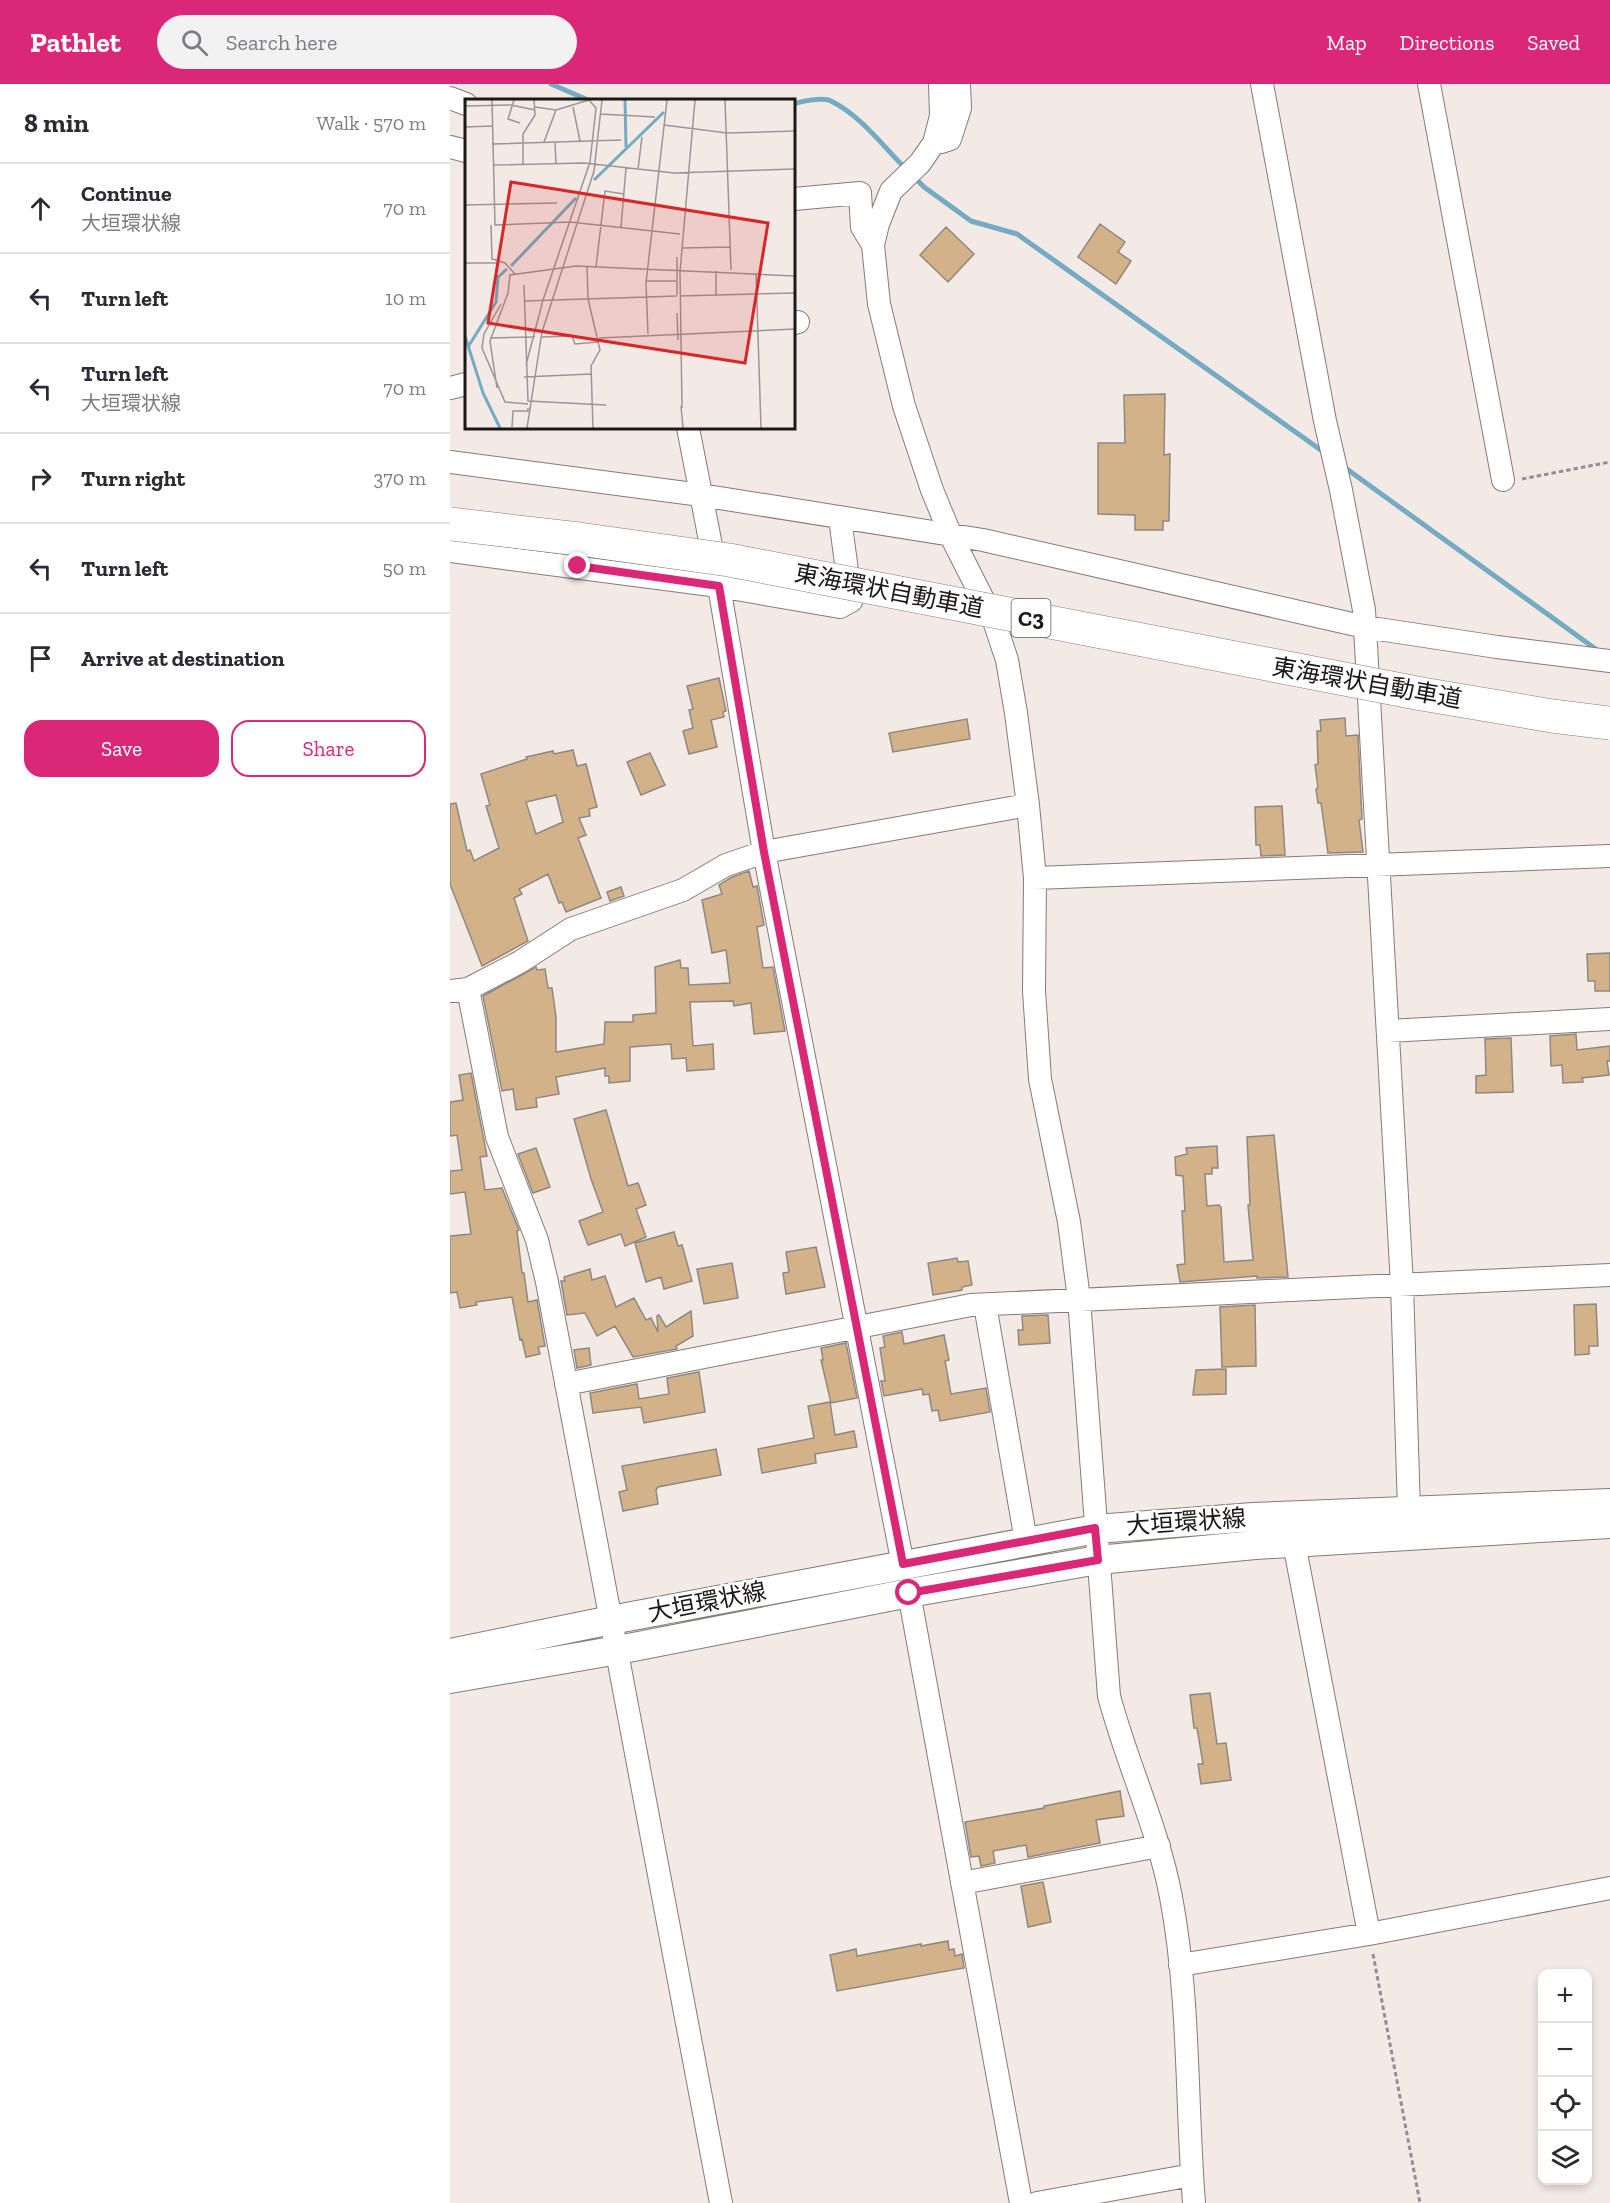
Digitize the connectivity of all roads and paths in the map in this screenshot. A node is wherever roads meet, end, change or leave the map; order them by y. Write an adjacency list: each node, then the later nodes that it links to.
1 (940, 84): 7 (street)
2 (958, 84): 7 (street)
3 (1262, 84): 24 (street)
4 (1429, 84): 17 (street)
5 (450, 98): 6 (street)
6 (465, 105)
7 (934, 143): 11 (street)
8 (450, 147): 9 (street)
9 (465, 151)
10 (795, 199): 11 (street)
11 (873, 245): 21 (street)
12 (465, 384): 13 (street)
13 (450, 387)
14 (688, 429): 18 (street)
15 (450, 462): 18 (street)
16 (1610, 462): 17 (path)
17 (1503, 480)
18 (701, 495): 19 (street); 23 (street)
19 (840, 518): 21 (street); 23 (street)
20 (450, 524): 26 (highway, 東海環状自動車道 / C3, bridge)
21 (951, 536): 24 (street); 27 (street)
22 (450, 551): 23 (street)
23 (719, 586): 28 (street)
24 (1365, 627): 25 (street); 30 (street)
25 (1610, 661)
26 (1610, 723)
27 (1028, 805): 28 (street); 31 (street)
28 (764, 852): 32 (street); 39 (street)
29 (1610, 856): 30 (street)
30 (1378, 865): 31 (street); 34 (street)
31 (1035, 878): 37 (street)
32 (459, 990): 40 (street)
33 (1610, 1019): 34 (street)
34 (1388, 1031): 36 (street)
35 (1610, 1275): 36 (street)
36 (1402, 1285): 37 (street); 42 (street)
37 (1079, 1299): 38 (street); 44 (street)
38 (985, 1305): 39 (street); 45 (street)
39 (856, 1329): 40 (street); 48 (street)
40 (566, 1384): 50 (street)
41 (1610, 1503): 42 (main road, 大垣環状線)
42 (1409, 1511): 44 (main road, 大垣環状線)
43 (1610, 1524): 46 (main road, 大垣環状線)
44 (1095, 1528): 45 (main road, 大垣環状線); 47 (street)
45 (1026, 1541): 48 (main road, 大垣環状線)
46 (1294, 1543): 47 (main road, 大垣環状線); 57 (street)
47 (1098, 1560): 49 (main road, 大垣環状線); 54 (street)
48 (903, 1564): 50 (main road, 大垣環状線)
49 (909, 1593): 51 (main road, 大垣環状線); 55 (street)
50 (610, 1620): 51 (street); 52 (main road, 大垣環状線)
51 (618, 1650): 53 (main road, 大垣環状線); 60 (street)
52 (450, 1653)
53 (450, 1679)
54 (1159, 1846): 55 (street); 58 (street)
55 (962, 1883): 61 (street)
56 (1610, 1888): 57 (street)
57 (1369, 1934): 58 (street); 64 (path)
58 (1180, 1965): 59 (street)
59 (1192, 2175): 62 (street); 63 (street)
60 (721, 2203)
61 (1021, 2203)
62 (1037, 2203)
63 (1194, 2203)
64 (1420, 2203)

